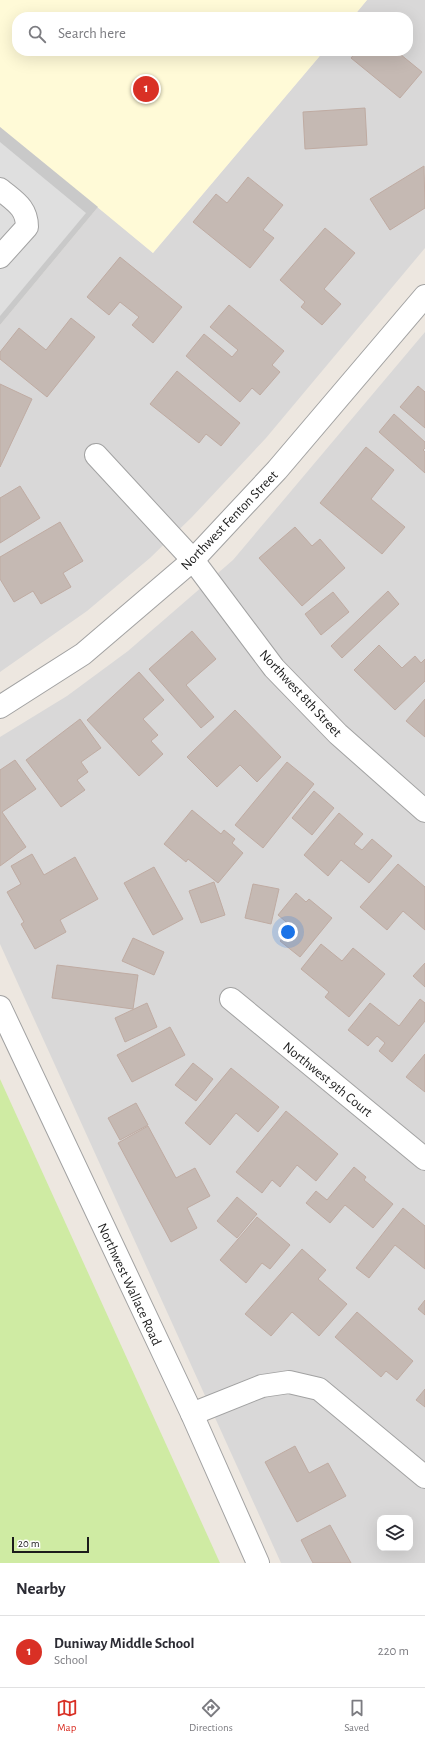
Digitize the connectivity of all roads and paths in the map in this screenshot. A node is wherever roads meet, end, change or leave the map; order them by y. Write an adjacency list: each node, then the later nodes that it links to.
1 (0, 189): 2 (street)
2 (0, 256)
3 (425, 296): 5 (street, Northwest Fenton Street)
4 (96, 455): 5 (street, Northwest 8th Street)
5 (193, 560): 6 (street, Northwest Fenton Street); 7 (street, Northwest 8th Street)
6 (0, 707)
7 (425, 811)
8 (231, 999): 10 (street, Northwest 9th Court)
9 (0, 1007): 11 (street, Northwest Wallace Road)
10 (425, 1159)
11 (192, 1414): 12 (street); 13 (street, Northwest Wallace Road)
12 (425, 1477)
13 (258, 1563)

